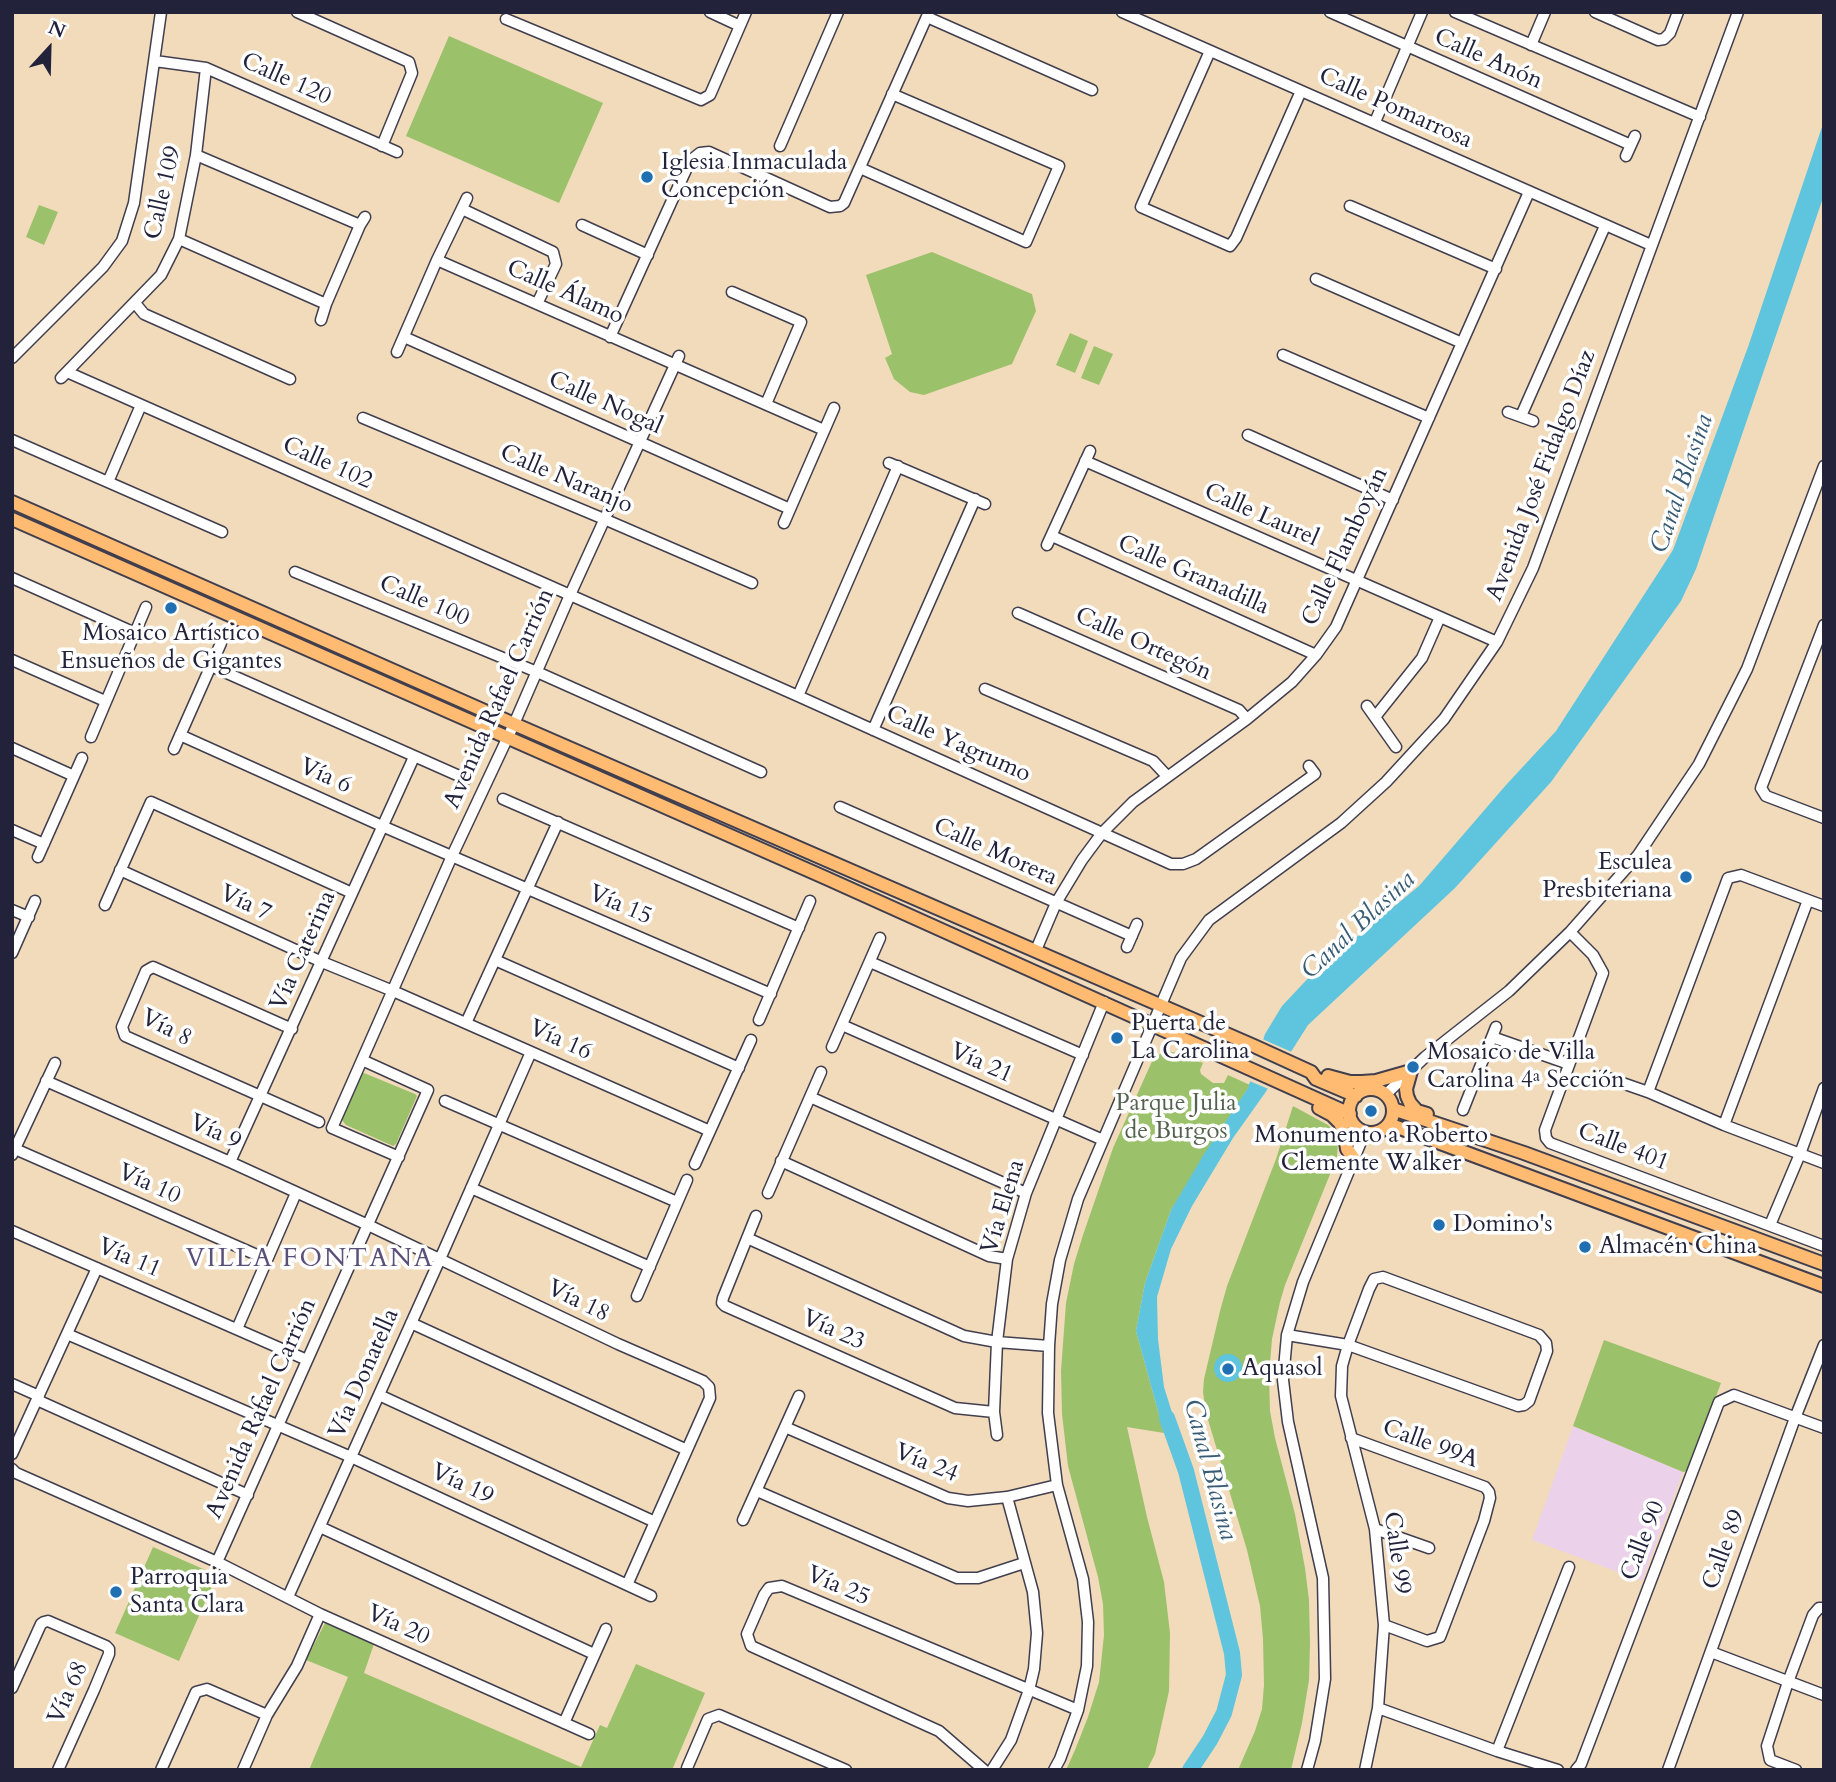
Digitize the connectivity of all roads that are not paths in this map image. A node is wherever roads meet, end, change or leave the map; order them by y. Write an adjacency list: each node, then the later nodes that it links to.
1 (161, 12): 20 (street)
2 (297, 12): 27 (street)
3 (710, 12): 16 (street)
4 (746, 12): 16 (street)
5 (838, 12): 28 (street)
6 (1122, 12): 19 (street, Calle Pomarrosa)
7 (1330, 12): 18 (street, Calle Anón)
8 (1422, 12): 18 (street)
9 (1455, 12): 17 (street)
10 (1545, 12): 17 (street)
11 (1595, 12): 12 (street)
12 (1678, 12)
13 (1738, 12): 25 (street, Avenida José Fidalgo Díaz)
14 (928, 15): 22 (street); 24 (street)
15 (506, 19): 16 (street)
16 (740, 26)
17 (1531, 45): 25 (street)
18 (1407, 47): 26 (street); 31 (street, Calle Anón)
19 (1210, 51): 23 (street, Calle Pomarrosa); 23 (street)
20 (155, 61): 21 (street, Calle 120); 55 (street)
21 (206, 68): 27 (street, Calle 120); 30 (street, Calle 109)
22 (1092, 90)
23 (1301, 91): 26 (street, Calle Pomarrosa)
24 (892, 94): 32 (street); 32 (street)
25 (1700, 117): 40 (street, Avenida José Fidalgo Díaz)
26 (1375, 122): 33 (street, Calle Pomarrosa)
27 (382, 146): 29 (street, Calle 120)
28 (780, 146)
29 (397, 152)
30 (196, 155): 39 (street, Calle 109); 47 (street)
31 (1626, 156)
32 (860, 168): 41 (street)
33 (1529, 192): 38 (street, Calle Pomarrosa); 43 (street, Calle Flamboyán)
34 (467, 198): 36 (street)
35 (1350, 206): 43 (street)
36 (462, 209): 42 (street); 48 (street)
37 (582, 225): 41 (street)
38 (1605, 226): 40 (street, Calle Pomarrosa); 63 (street)
39 (179, 239): 46 (street, Calle 109); 47 (street)
40 (1651, 245): 95 (street, Avenida José Fidalgo Díaz)
41 (648, 255): 51 (street)
42 (437, 260): 48 (street, Calle Álamo); 50 (street)
43 (1496, 268): 52 (street, Calle Flamboyán)
44 (1315, 279): 52 (street)
45 (732, 292): 59 (street)
46 (135, 303): 57 (street, Calle 109); 58 (street)
47 (326, 304): 49 (street)
48 (537, 304): 51 (street, Calle Álamo)
49 (321, 320)
50 (404, 337): 53 (street); 70 (street, Calle Nogal)
51 (610, 337): 56 (street, Calle Álamo)
52 (1462, 343): 65 (street, Calle Flamboyán)
53 (397, 352)
54 (1283, 355): 65 (street)
55 (12, 358)
56 (677, 360): 59 (street, Calle Álamo); 70 (street, Avenida Rafael Carrión)
57 (64, 375): 60 (street, Calle 102)
58 (290, 379)
59 (766, 404): 67 (street, Calle Álamo)
60 (141, 405): 74 (street); 89 (street, Calle 102)
61 (834, 408): 67 (street)
62 (1508, 412): 63 (street)
63 (1521, 416): 66 (street)
64 (363, 418): 82 (street, Calle Naranjo)
65 (1429, 418): 77 (street, Calle Flamboyán)
66 (1533, 421)
67 (824, 430): 80 (street)
68 (1248, 435): 77 (street)
69 (12, 440): 74 (street)
70 (639, 442): 80 (street, Calle Nogal); 82 (street, Avenida Rafael Carrión)
71 (1090, 451): 72 (street)
72 (1085, 461): 87 (street, Calle Laurel); 97 (street, Calle Granadilla)
73 (1824, 466): 75 (street)
74 (108, 482): 84 (street)
75 (1821, 483): 145 (street)
76 (975, 499): 79 (street); 102 (street); 108 (street)
77 (1393, 500): 87 (street, Calle Flamboyán)
78 (12, 502): 107 (main road)
79 (985, 504)
80 (790, 509): 83 (street)
81 (12, 519): 111 (main road)
82 (604, 519): 88 (street, Calle Naranjo); 89 (street, Avenida Rafael Carrión)
83 (784, 523)
84 (222, 532)
85 (295, 572): 100 (street, Calle 100)
86 (12, 578): 94 (street)
87 (1357, 581): 92 (street, Calle Laurel); 97 (street, Calle Flamboyán)
88 (752, 583)
89 (570, 595): 100 (street, Avenida Rafael Carrión); 102 (street, Calle Yagrumo)
90 (146, 607): 94 (street)
91 (1018, 613): 106 (street, Calle Ortegón)
92 (1440, 617): 95 (street, Calle Laurel); 105 (street)
93 (1824, 625): 124 (street)
94 (135, 633): 103 (street)
95 (1497, 642): 157 (street, Avenida José Fidalgo Díaz)
96 (221, 643): 99 (street)
97 (1316, 655): 106 (street, Calle Flamboyán)
98 (12, 660): 103 (street)
99 (211, 666): 109 (street); 115 (street)
100 (537, 672): 107 (street, Avenida Rafael Carrión); 118 (street, Calle 100)
101 (985, 689): 120 (street)
102 (798, 696): 108 (street, Calle Yagrumo)
103 (105, 701): 110 (street)
104 (1367, 706): 105 (street)
105 (1375, 717): 112 (street)
106 (1247, 719): 120 (street, Calle Flamboyán)
107 (514, 724): 111 (street, Avenida Rafael Carrión); 149 (main road)
108 (873, 730): 128 (street, Calle Yagrumo)
109 (180, 735): 114 (street); 126 (street, Vía 6)
110 (91, 737)
111 (508, 738): 130 (street, Avenida Rafael Carrión); 156 (main road)
112 (1396, 747)
113 (12, 748): 119 (street)
114 (174, 749)
115 (414, 757): 121 (street); 126 (street, Vía Caterina)
116 (82, 758): 119 (street)
117 (1312, 770): 128 (street, Calle Yagrumo)
118 (761, 772)
119 (74, 776): 129 (street)
120 (1167, 776): 128 (street, Calle Flamboyán)
121 (466, 779)
122 (503, 799): 125 (street)
123 (840, 807): 138 (street, Calle Morera)
124 (1824, 818)
125 (558, 822): 133 (street); 144 (street)
126 (382, 826): 130 (street, Vía 6); 134 (street, Vía Caterina)
127 (12, 830): 129 (street)
128 (1102, 833): 138 (street, Calle Flamboyán)
129 (44, 844): 131 (street)
130 (452, 856): 133 (street, Vía 15); 154 (street, Avenida Rafael Carrión)
131 (38, 858)
132 (120, 870): 134 (street); 139 (street); 152 (street, Vía 7)
133 (527, 888): 151 (street); 155 (street, Vía 15)
134 (352, 893): 152 (street, Vía Caterina)
135 (1808, 900): 140 (street); 178 (street); 191 (street)
136 (35, 901): 142 (street)
137 (810, 901): 144 (street)
138 (1056, 903): 146 (street, Calle Morera); 149 (street, Calle Flamboyán)
139 (105, 905)
140 (1824, 906)
141 (12, 910): 142 (street)
142 (29, 917): 150 (street)
143 (1137, 924): 146 (street)
144 (799, 928): 155 (street)
145 (1570, 932): 169 (street, Calle 401); 172 (street)
146 (1132, 936): 148 (street)
147 (880, 938): 153 (street)
148 (1127, 947)
149 (1036, 950): 157 (main road)
150 (12, 953)
151 (495, 960): 159 (street); 170 (street, Vía 16)
152 (322, 962): 154 (street, Vía 7); 162 (street, Vía Caterina)
153 (870, 962): 160 (street); 166 (street, Vía 21)
154 (393, 991): 159 (street, Vía 16); 167 (street, Avenida Rafael Carrión)
155 (771, 994): 158 (street)
156 (1104, 1002): 161 (main road); 166 (street, Vía Elena)
157 (1160, 1005): 161 (street, Avenida José Fidalgo Díaz); 171 (main road)
158 (759, 1020)
159 (466, 1023): 165 (street, Vía 16)
160 (842, 1025): 164 (street); 187 (street, Vía 21)
161 (1151, 1025): 177 (main road); 195 (street, Avenida José Fidalgo Díaz)
162 (292, 1029): 180 (street, Vía Caterina); 180 (street, Vía 8)
163 (751, 1040): 170 (street)
164 (832, 1047)
165 (531, 1052): 189 (street, Vía Donatella); 192 (street, Vía 16)
166 (1083, 1055): 187 (street, Vía Elena)
167 (362, 1060): 198 (street, Avenida Rafael Carrión); 198 (street, Avenida Rafael Carrión)
168 (55, 1063): 175 (street)
169 (1569, 1064): 185 (street); 212 (street, Calle 401)
170 (738, 1068): 192 (street)
171 (1306, 1070): 172 (main road); 181 (main road)
172 (1410, 1071): 179 (street); 193 (main road)
173 (821, 1072): 182 (street)
174 (1602, 1076): 178 (street)
175 (46, 1081): 196 (street); 201 (street, Vía 9)
176 (1824, 1088): 197 (street)
177 (1291, 1090): 186 (main road); 199 (main road)
178 (1648, 1092): 191 (street)
179 (1385, 1095): 181 (main road); 184 (main road)
180 (261, 1096): 188 (street, Vía 8); 201 (street, Vía Caterina)
181 (1356, 1096): 186 (main road)
182 (810, 1097): 200 (street); 208 (street)
183 (445, 1101): 189 (street)
184 (1393, 1109): 190 (main road); 193 (main road)
185 (1463, 1110)
186 (1350, 1114): 194 (main road)
187 (1056, 1120): 195 (street, Vía 21); 208 (street, Vía Elena)
188 (319, 1122)
189 (499, 1124): 205 (street, Vía Donatella); 209 (street)
190 (1389, 1124): 194 (main road); 222 (main road)
191 (1724, 1125): 197 (street)
192 (710, 1131): 203 (street)
193 (1456, 1131): 219 (main road)
194 (1365, 1132): 199 (street)
195 (1102, 1140): 231 (street, Avenida José Fidalgo Díaz)
196 (14, 1152): 216 (street, Vía 10)
197 (1800, 1154): 202 (street); 212 (street)
198 (398, 1157): 211 (street, Avenida Rafael Carrión)
199 (1354, 1160): 227 (street)
200 (781, 1161): 207 (street); 218 (street)
201 (230, 1162): 206 (street, Vía 9)
202 (1824, 1163)
203 (695, 1164)
204 (687, 1180): 209 (street)
205 (471, 1188): 217 (street, Vía Donatella); 220 (street)
206 (296, 1193): 211 (street, Vía 9); 216 (street)
207 (768, 1193)
208 (1026, 1193): 218 (street, Vía Elena)
209 (677, 1202): 220 (street)
210 (756, 1216): 214 (street, Vía 23)
211 (368, 1225): 217 (street, Vía 18); 232 (street, Avenida Rafael Carrión)
212 (1770, 1226): 215 (street, Calle 401)
213 (12, 1231): 221 (street, Vía 11)
214 (747, 1238): 228 (street, Vía 23); 237 (street, Vía 23)
215 (1824, 1246)
216 (267, 1259): 225 (street)
217 (440, 1259): 224 (street, Vía Donatella); 244 (street, Vía 18)
218 (1007, 1259): 228 (street, Vía Elena)
219 (1824, 1264)
220 (650, 1267): 223 (street)
221 (97, 1268): 225 (street, Vía 11); 226 (street)
222 (1824, 1286)
223 (637, 1296)
224 (411, 1323): 234 (street, Vía Donatella); 244 (street)
225 (237, 1329): 232 (street, Vía 11)
226 (67, 1334): 236 (street); 239 (street, Vía 19)
227 (1287, 1335): 229 (street); 287 (street)
228 (997, 1342): 231 (street, Vía 23); 237 (street, Vía Elena)
229 (1348, 1345): 229 (street, Calle 99); 243 (street, Calle 99)
230 (1824, 1345): 238 (street, Calle 89)
231 (1049, 1346): 248 (street, Avenida José Fidalgo Díaz)
232 (307, 1360): 239 (street, Avenida Rafael Carrión)
233 (12, 1384): 236 (street)
234 (379, 1395): 246 (street, Vía Donatella); 253 (street, Vía 19)
235 (799, 1396): 240 (street)
236 (38, 1398): 245 (street); 250 (street)
237 (994, 1412): 242 (street, Vía Elena)
238 (1795, 1418): 241 (street, Calle 90); 267 (street, Calle 89); 290 (street, Calle 90)
239 (278, 1426): 246 (street, Vía 19); 250 (street, Avenida Rafael Carrión)
240 (785, 1427): 249 (street); 251 (street, Vía 24)
241 (1824, 1429)
242 (997, 1435)
243 (1351, 1438): 255 (street, Calle 99); 265 (street, Calle 99A)
244 (687, 1450): 253 (street, Vía 18)
245 (12, 1454)
246 (351, 1457): 254 (street, Vía Donatella); 260 (street, Vía 19)
247 (12, 1469): 257 (street, Vía 20)
248 (1057, 1485): 251 (street, Vía 24); 274 (street, Avenida José Fidalgo Díaz)
249 (757, 1491): 252 (street); 258 (street)
250 (248, 1494): 257 (street, Avenida Rafael Carrión)
251 (1007, 1497): 258 (street)
252 (743, 1520)
253 (655, 1522): 260 (street)
254 (320, 1527): 262 (street, Vía Donatella); 268 (street)
255 (1375, 1529): 256 (street); 265 (street, Calle 99)
256 (1429, 1548)
257 (217, 1562): 262 (street, Vía 20)
258 (1024, 1563): 271 (street)
259 (1569, 1567): 278 (street)
260 (627, 1585): 261 (street, Vía 19)
261 (651, 1596)
262 (288, 1597): 264 (street, Vía 20)
263 (1824, 1608): 269 (street)
264 (320, 1614): 275 (street); 276 (street, Vía 20)
265 (1384, 1625): 273 (street, Calle 99)
266 (606, 1629): 268 (street)
267 (1711, 1653): 269 (street); 291 (street, Calle 89)
268 (594, 1654): 276 (street)
269 (1788, 1682): 272 (street); 292 (street)
270 (12, 1688): 279 (street, Vía 68)
271 (1029, 1690): 274 (street, Vía 25); 284 (street, Vía 25); 285 (street)
272 (1824, 1695)
273 (1378, 1707): 278 (street); 288 (street, Calle 99)
274 (1077, 1710): 286 (street, Avenida José Fidalgo Díaz)
275 (267, 1715): 280 (street); 281 (street)
276 (564, 1723): 277 (street, Vía 20)
277 (589, 1734)
278 (1497, 1751): 289 (street)
279 (58, 1770)
280 (161, 1770)
281 (243, 1770)
282 (688, 1770): 283 (street)
283 (846, 1770)
284 (984, 1770)
285 (992, 1770)
286 (1054, 1770)
287 (1307, 1770)
288 (1366, 1770)
289 (1558, 1770)
290 (1576, 1770)
291 (1668, 1770)
292 (1796, 1770)

